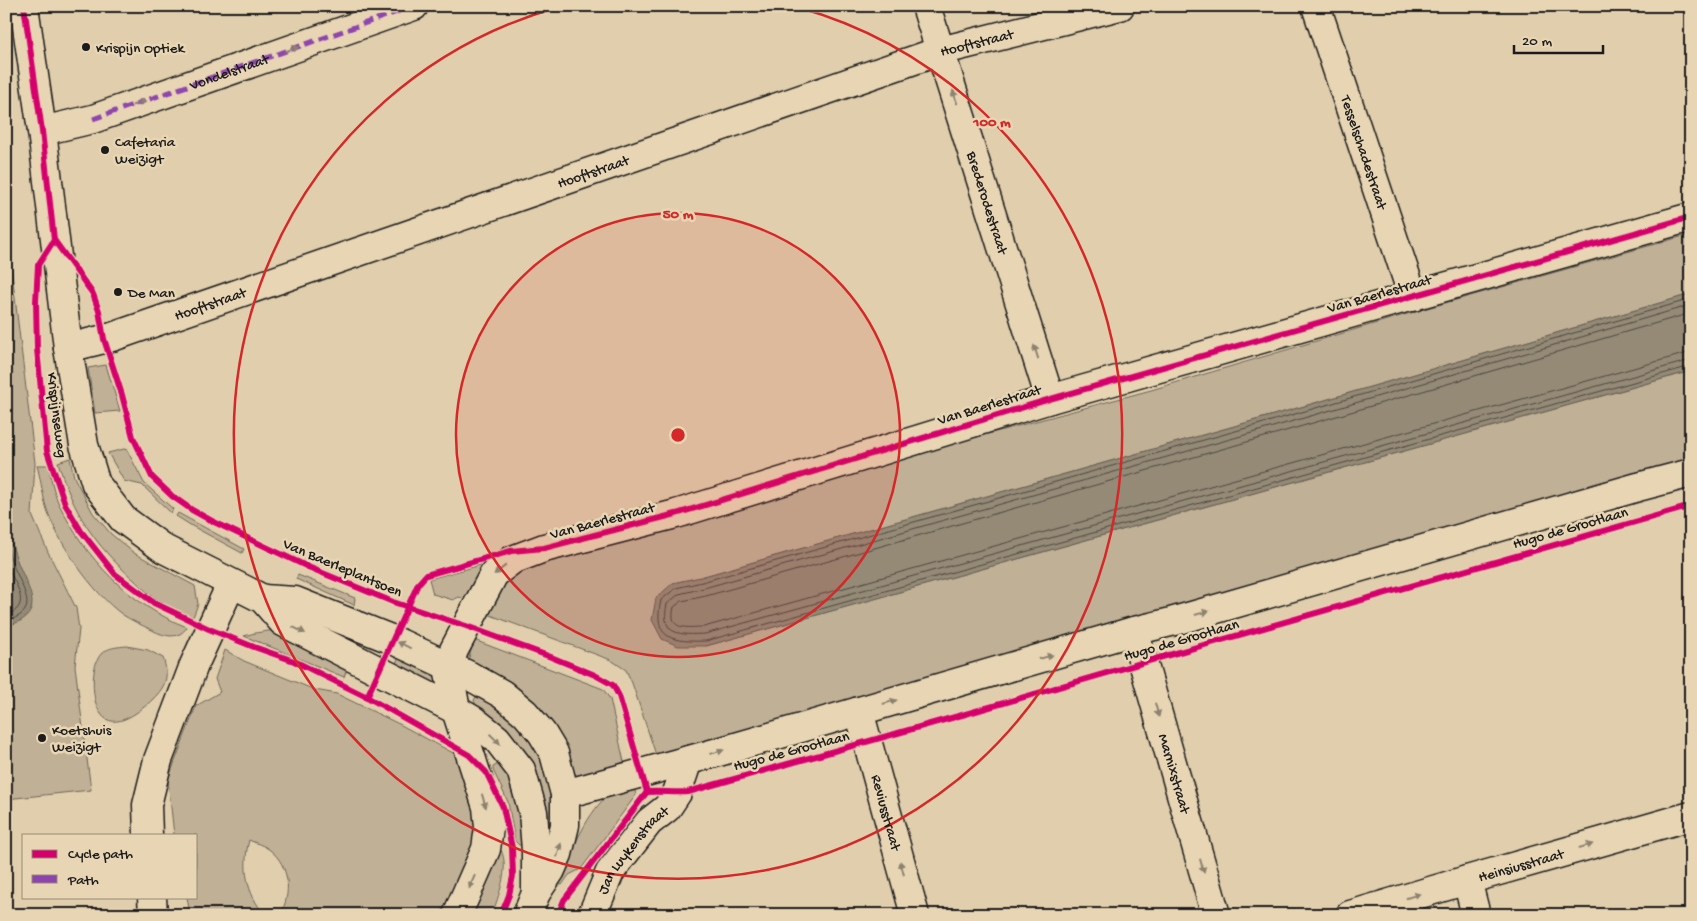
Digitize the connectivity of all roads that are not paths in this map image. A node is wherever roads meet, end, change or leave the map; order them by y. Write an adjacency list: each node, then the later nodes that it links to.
1 (24, 6): 7 (street, Krispijnseweg)
2 (414, 6): 7 (street, Vondelstraat, one-way to 2)
3 (926, 6): 6 (street, Brederodestraat)
4 (1120, 6): 6 (street, Hooftstraat)
5 (1316, 6): 9 (street, Tesselschadestraat)
6 (940, 51): 10 (street, Hooftstraat); 11 (street, Brederodestraat, one-way to 6)
7 (42, 131): 10 (street, Krispijnseweg)
8 (1691, 217): 9 (street, Van Baerlestraat)
9 (1413, 297): 11 (street, Van Baerlestraat)
10 (68, 348): 13 (street, Krispijnseweg)
11 (1050, 399): 16 (street, Van Baerlestraat, one-way to 16)
12 (1691, 473): 15 (street, Hugo de Grootlaan, one-way to 12)
13 (231, 584): 14 (street); 22 (street)
14 (262, 599): 16 (street, one-way to 14); 17 (street, one-way to 17)
15 (1134, 631): 18 (street, Hugo de Grootlaan, one-way to 15); 30 (street, Marnixstraat, one-way to 30)
16 (448, 667): 17 (street); 20 (street)
17 (456, 710): 25 (street, one-way to 25); 27 (street, one-way to 27)
18 (859, 711): 19 (street, Hugo de Grootlaan, one-way to 18); 29 (street, Reviusstraat, one-way to 18)
19 (688, 760): 20 (street, Hugo de Grootlaan); 28 (street, Jan Luykenstraat)
20 (565, 794): 25 (street, one-way to 20)
21 (1691, 816): 23 (street, Heinsiusstraat, one-way to 21)
22 (148, 834)
23 (1467, 880): 31 (street, Heinsiusstraat, one-way to 23); 32 (street)
24 (152, 898): 26 (street)
25 (532, 904)
26 (153, 915)
27 (458, 915)
28 (592, 915)
29 (915, 915)
30 (1216, 915)
31 (1350, 915)
32 (1476, 915)

